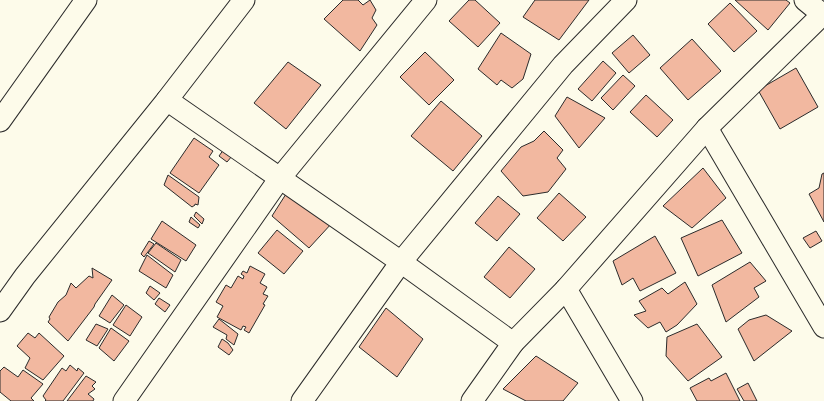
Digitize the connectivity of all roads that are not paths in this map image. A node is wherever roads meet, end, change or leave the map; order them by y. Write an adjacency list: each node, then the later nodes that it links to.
1 (86, 0): 8 (street)
2 (244, 0): 7 (street)
3 (426, 0): 10 (street)
4 (626, 0): 11 (street)
5 (805, 0): 6 (street)
6 (823, 14): 9 (street)
7 (167, 100): 10 (street); 13 (street)
8 (0, 121)
9 (707, 128): 12 (street); 14 (street)
10 (280, 178): 11 (street); 16 (street)
11 (401, 262): 15 (street); 17 (street)
12 (566, 289): 15 (street); 19 (street)
13 (0, 311)
14 (824, 327)
15 (513, 343): 18 (street)
16 (124, 401)
17 (302, 401)
18 (472, 401)
19 (632, 401)

